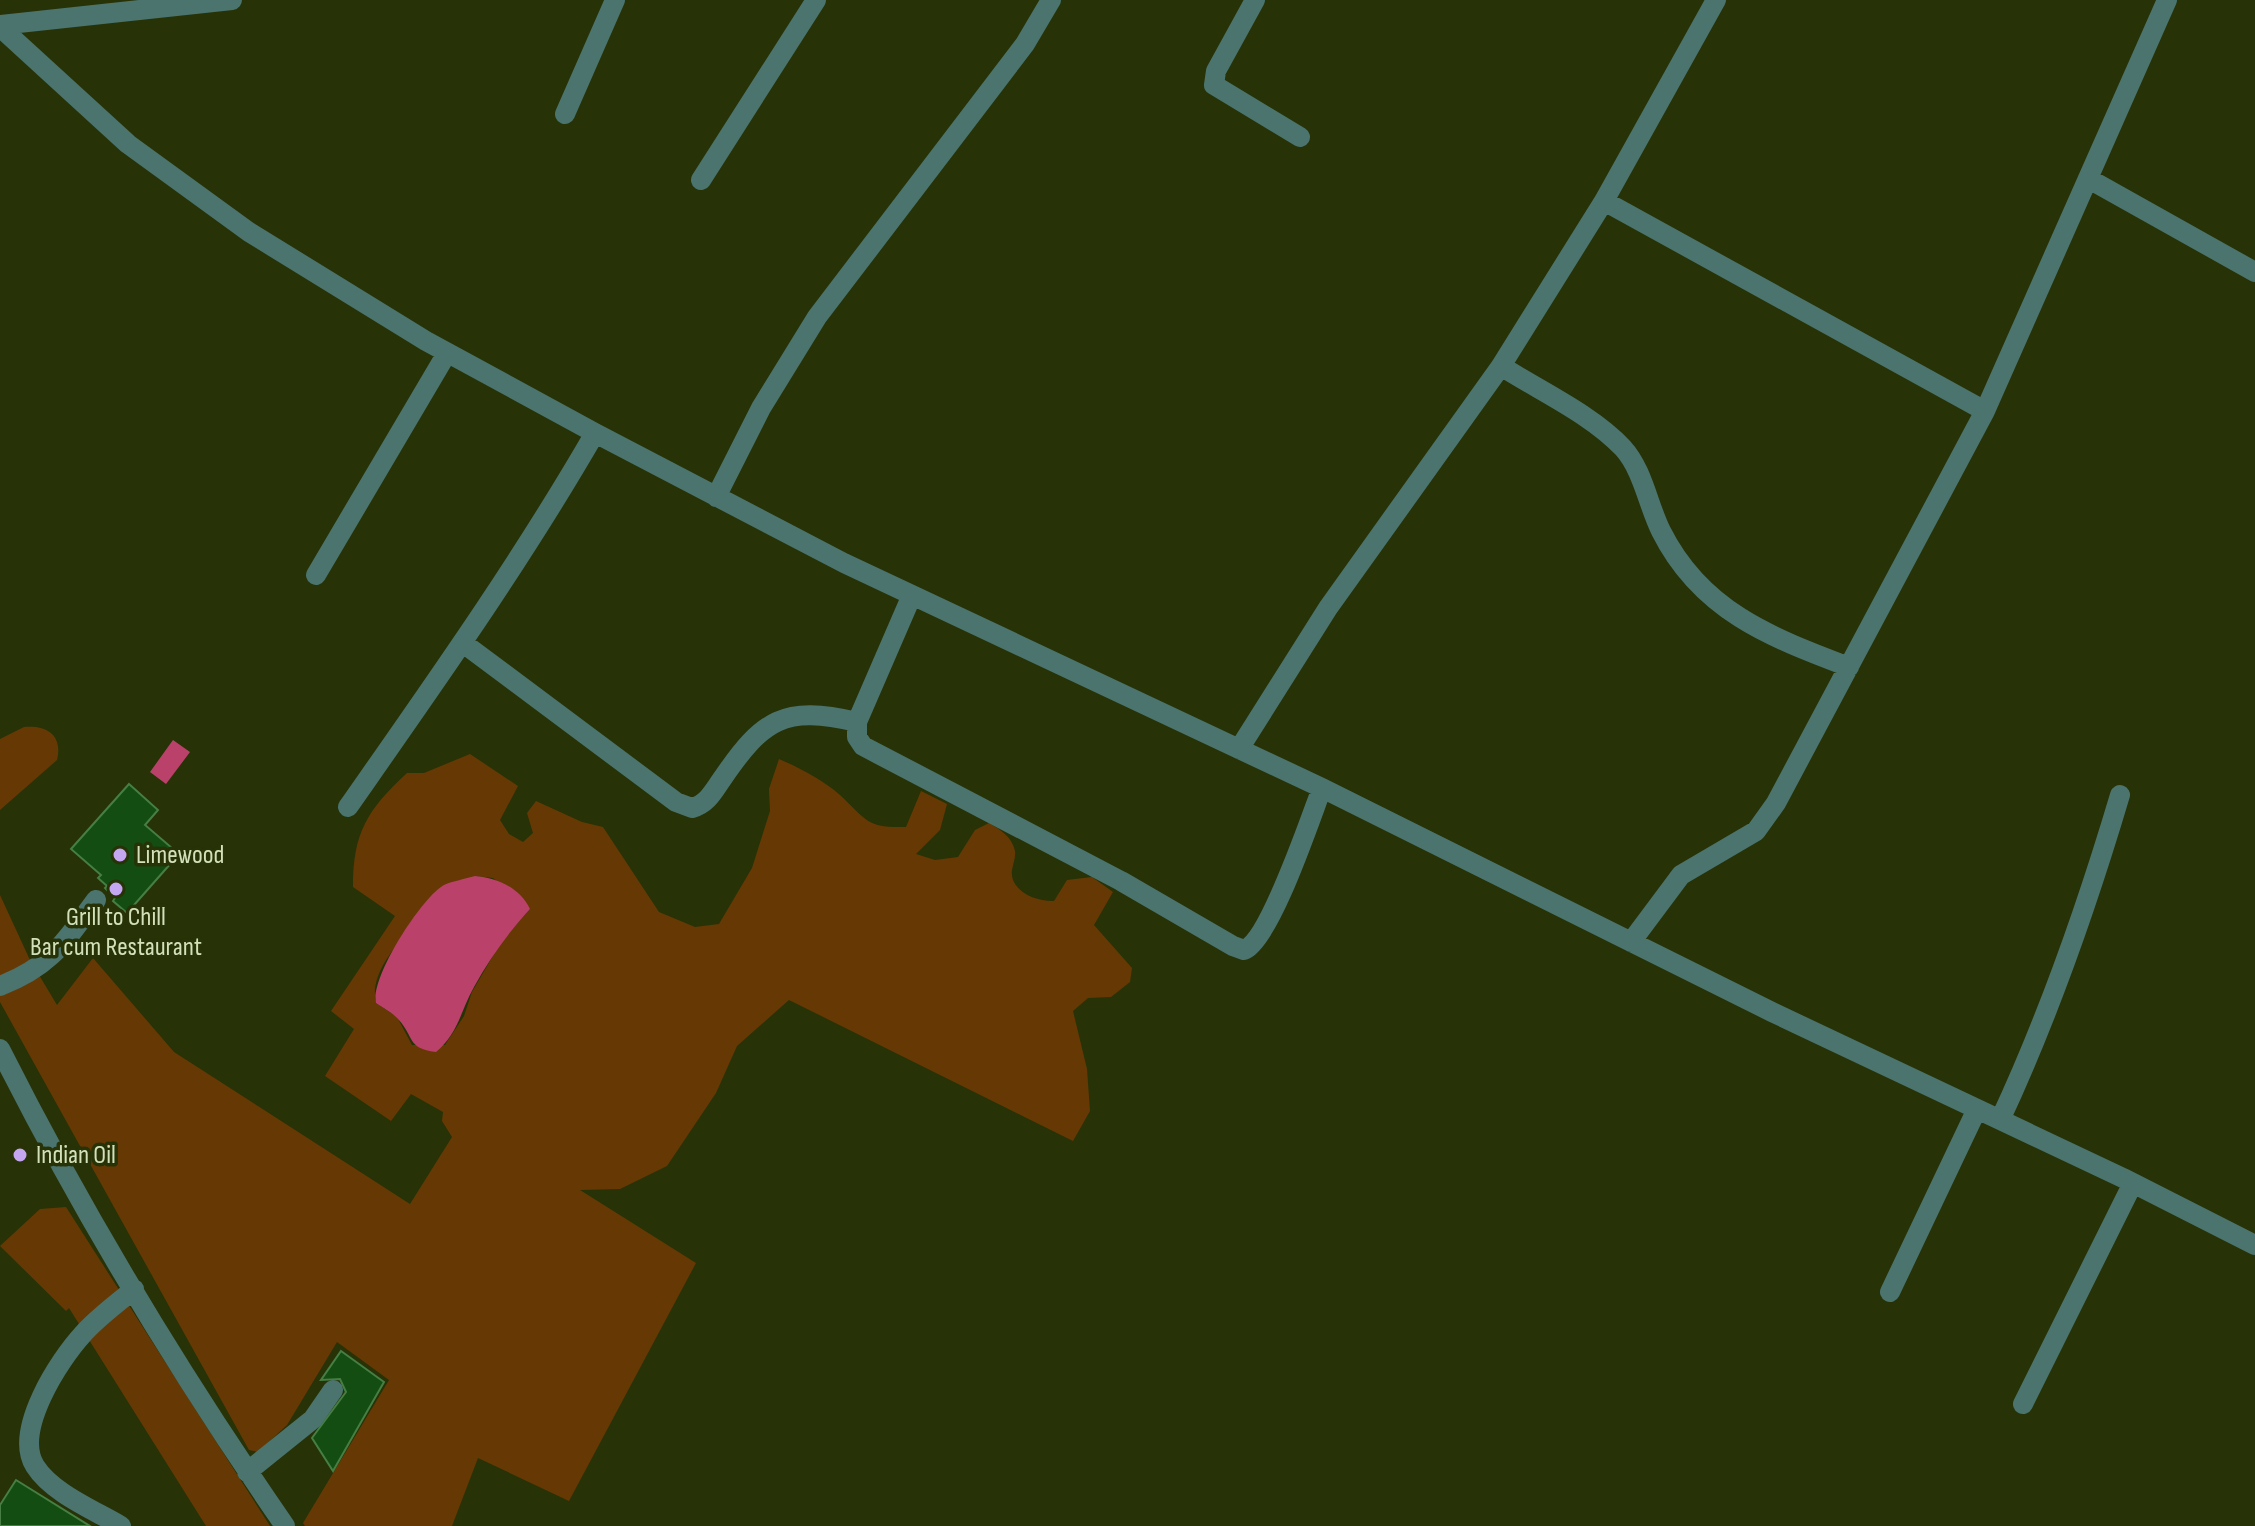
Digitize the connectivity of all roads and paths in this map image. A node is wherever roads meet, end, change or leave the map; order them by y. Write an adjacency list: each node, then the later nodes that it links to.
1 (232, 0): 8 (street)
2 (615, 0): 10 (street)
3 (816, 0): 13 (street)
4 (1051, 0): 20 (street)
5 (1255, 0): 11 (street)
6 (1716, 0): 14 (street)
7 (2167, 0): 12 (street)
8 (91, 7): 9 (street)
9 (0, 26): 16 (street)
10 (565, 114)
11 (1300, 137)
12 (2089, 179): 15 (street); 18 (street)
13 (701, 180)
14 (1604, 201): 17 (street); 18 (street)
15 (2255, 272)
16 (447, 353): 19 (street); 21 (street)
17 (1501, 366): 24 (street); 26 (street)
18 (1985, 411): 24 (street)
19 (595, 433): 20 (street); 23 (street)
20 (716, 497): 22 (street)
21 (316, 575)
22 (912, 595): 25 (street); 26 (street)
23 (463, 643): 25 (street); 29 (street)
24 (1849, 667): 31 (street)
25 (857, 722): 27 (street)
26 (1239, 749): 27 (street)
27 (1322, 788): 31 (street)
28 (2120, 795): 35 (street)
29 (348, 807)
30 (96, 900): 32 (street)
31 (1631, 942): 34 (street)
32 (0, 986)
33 (0, 1049): 39 (street)
34 (1977, 1109): 35 (street); 38 (street)
35 (2000, 1120): 36 (street)
36 (2133, 1183): 37 (street); 41 (street)
37 (2255, 1245)
38 (1890, 1292)
39 (128, 1294): 42 (street); 43 (street)
40 (333, 1390): 42 (street)
41 (2023, 1404)
42 (247, 1472): 44 (street)
43 (121, 1526)
44 (285, 1526)

